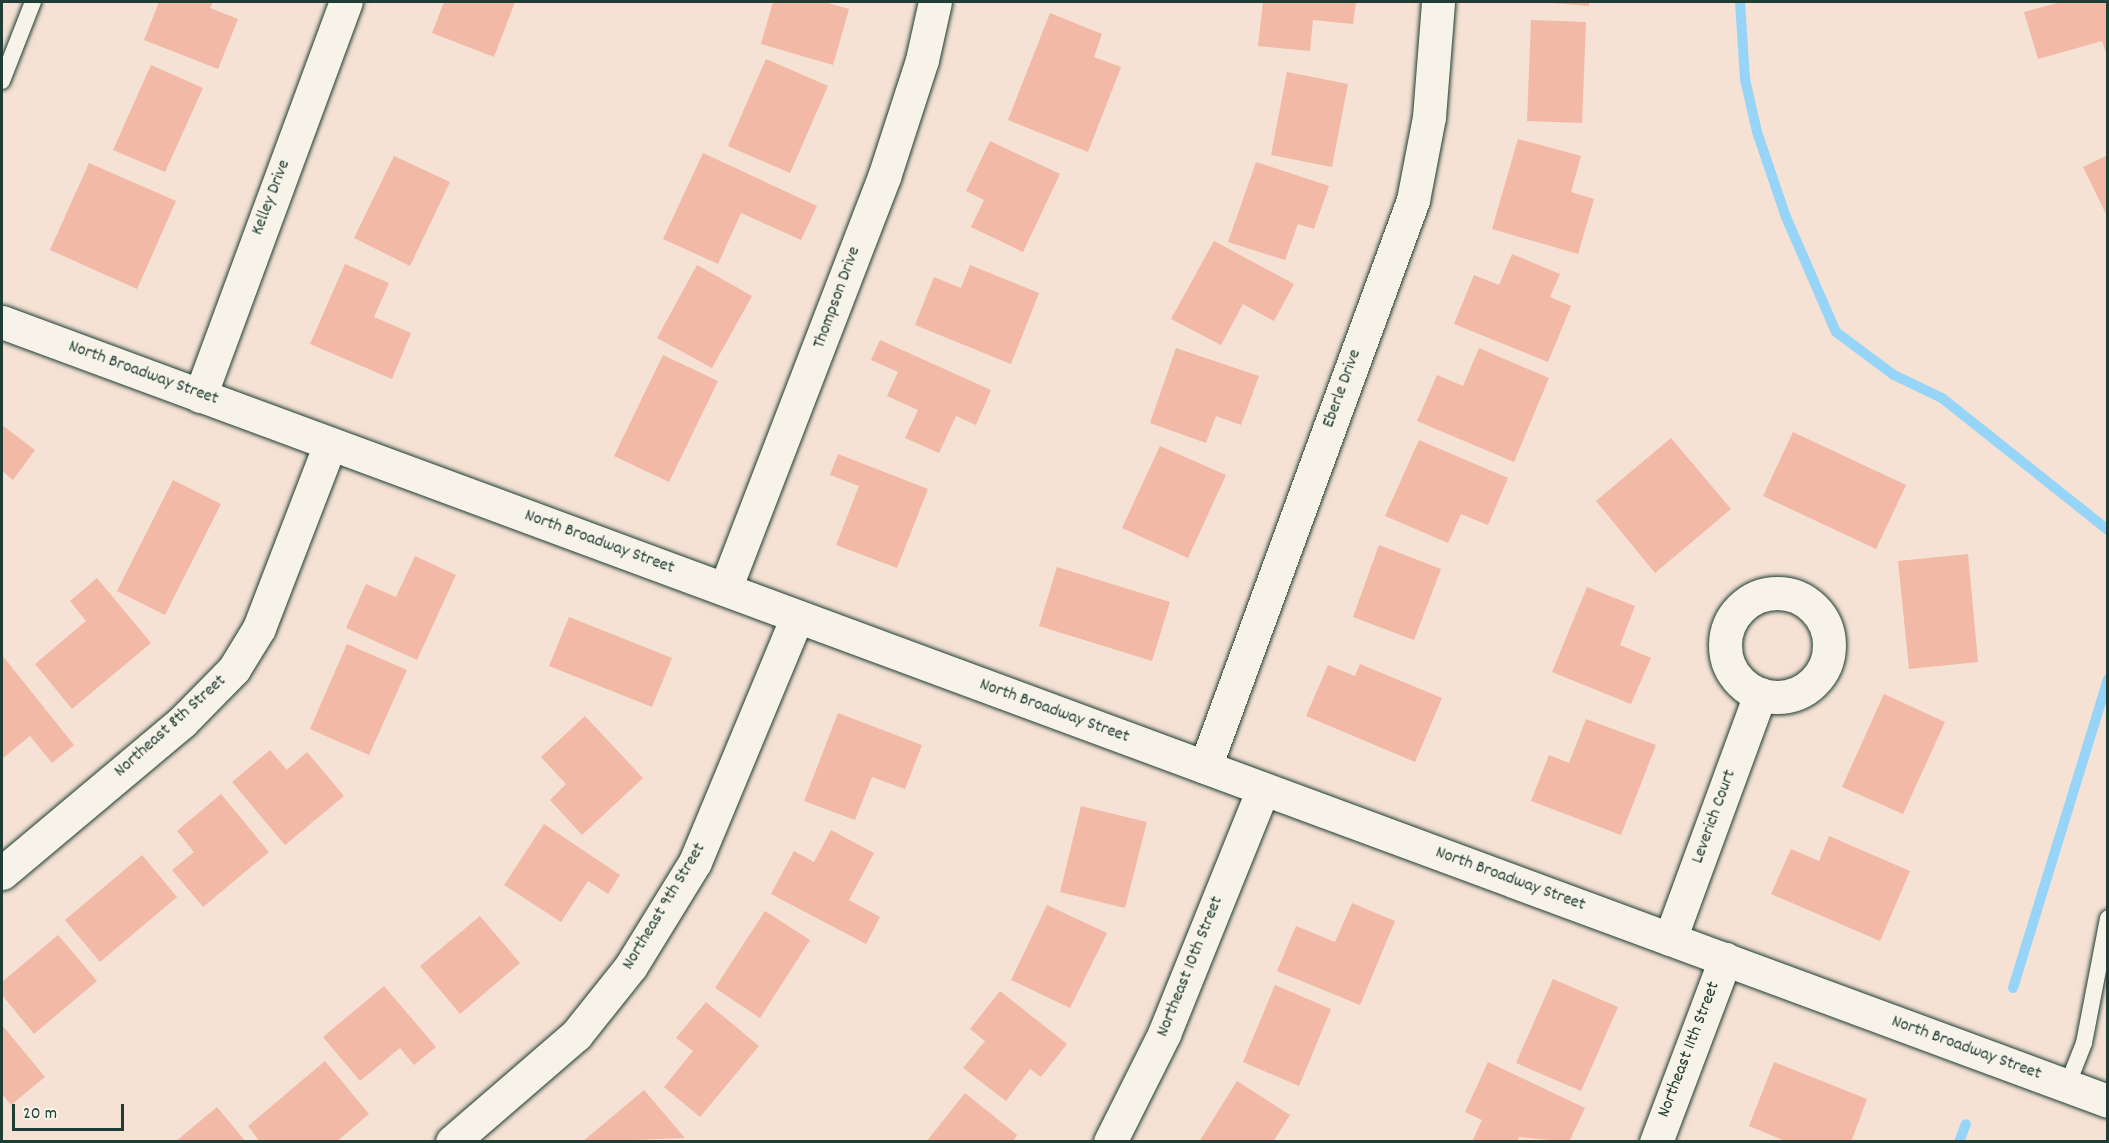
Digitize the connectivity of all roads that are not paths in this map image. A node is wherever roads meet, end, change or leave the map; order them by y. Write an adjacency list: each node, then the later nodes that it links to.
1 (33, 2): 5 (lane)
2 (346, 2): 7 (street, Kelley Drive)
3 (935, 2): 9 (street, Thompson Drive)
4 (1438, 2): 12 (street, Eberle Drive)
5 (2, 81)
6 (2, 322): 7 (street, North Broadway Street)
7 (200, 396): 8 (street, North Broadway Street)
8 (330, 444): 9 (street, North Broadway Street); 14 (street, Northeast 8th Street)
9 (725, 590): 10 (street, North Broadway Street)
10 (797, 617): 12 (street, North Broadway Street); 21 (street, Northeast 9th Street)
11 (1760, 694): 16 (street, Leverich Court)
12 (1205, 767): 13 (street, North Broadway Street)
13 (1263, 789): 16 (street, North Broadway Street); 22 (street, Northeast 10th Street)
14 (2, 873)
15 (2108, 918): 18 (lane)
16 (1670, 939): 17 (street, North Broadway Street)
17 (1725, 959): 19 (street, North Broadway Street); 23 (street, Northeast 11th Street)
18 (2102, 960): 19 (lane)
19 (2067, 1086): 20 (street, North Broadway Street)
20 (2108, 1101)
21 (452, 1142)
22 (1110, 1142)
23 (1656, 1142)

